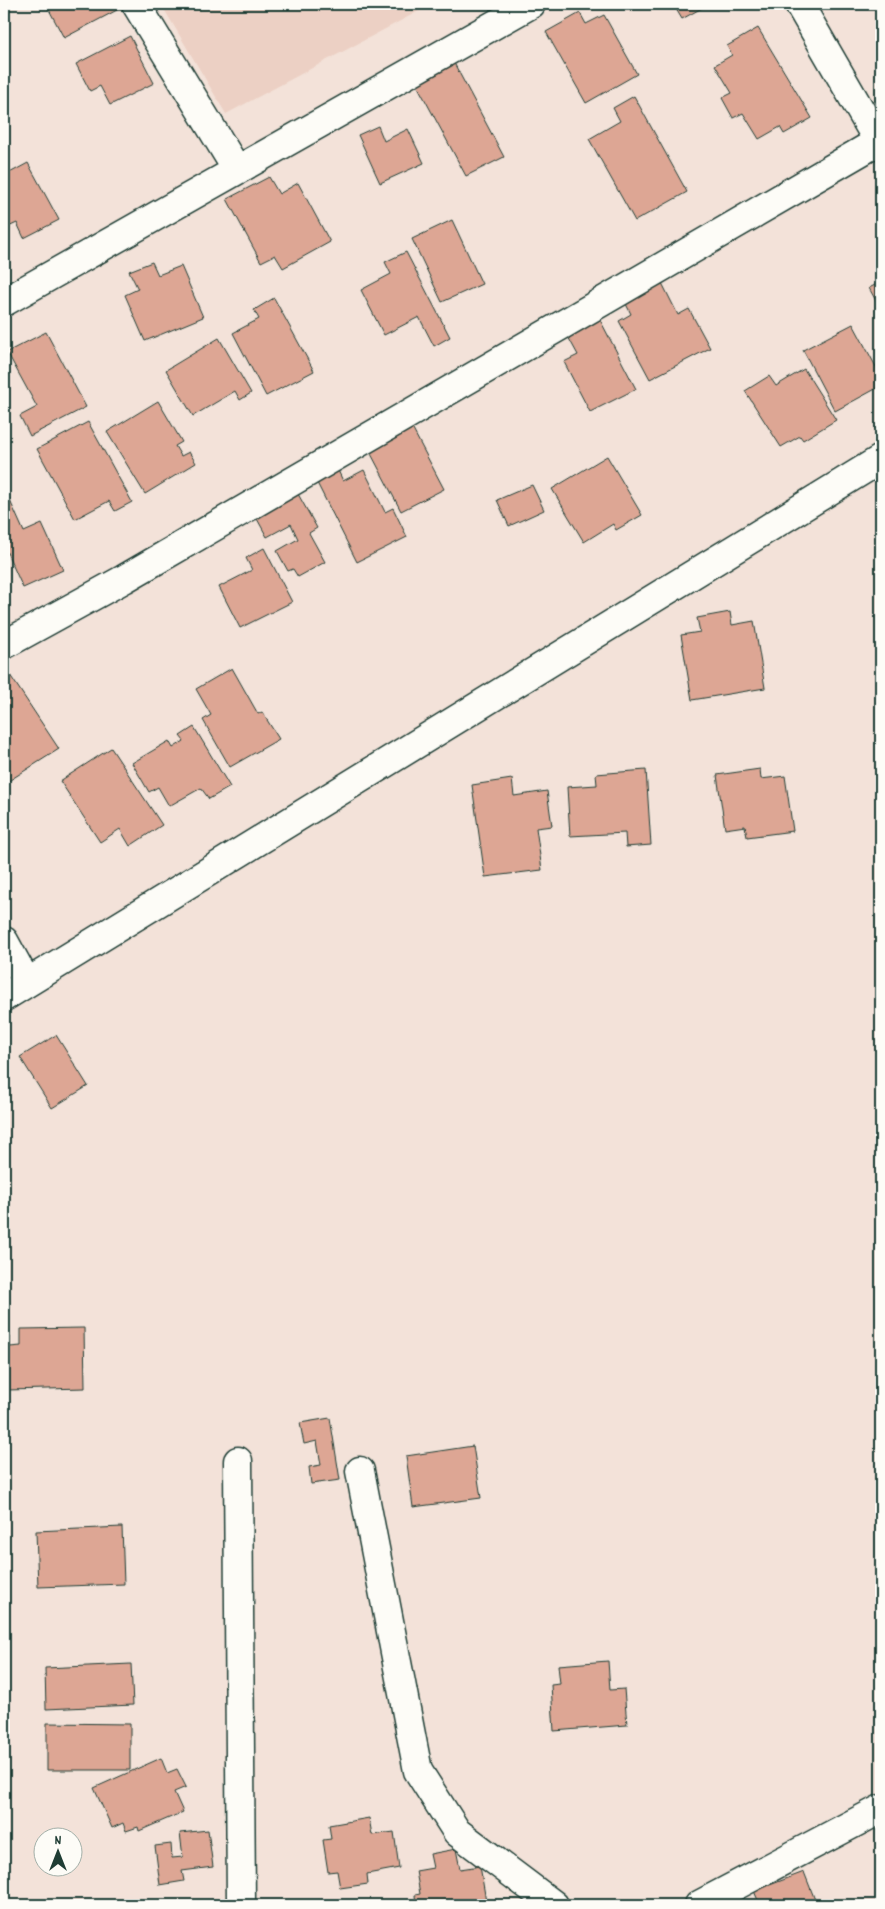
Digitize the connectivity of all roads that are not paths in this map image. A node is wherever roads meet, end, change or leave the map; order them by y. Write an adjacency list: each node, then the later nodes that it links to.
1 (136, 4): 5 (street)
2 (531, 4): 5 (street)
3 (799, 4): 4 (street)
4 (880, 143): 8 (street)
5 (237, 170): 6 (street)
6 (4, 302)
7 (881, 459): 10 (street)
8 (4, 645)
9 (4, 941): 10 (street)
10 (27, 983): 11 (street)
11 (4, 996)
12 (238, 1461): 15 (street)
13 (360, 1471): 16 (street)
14 (881, 1809): 17 (street)
15 (241, 1905)
16 (554, 1905)
17 (699, 1905)

